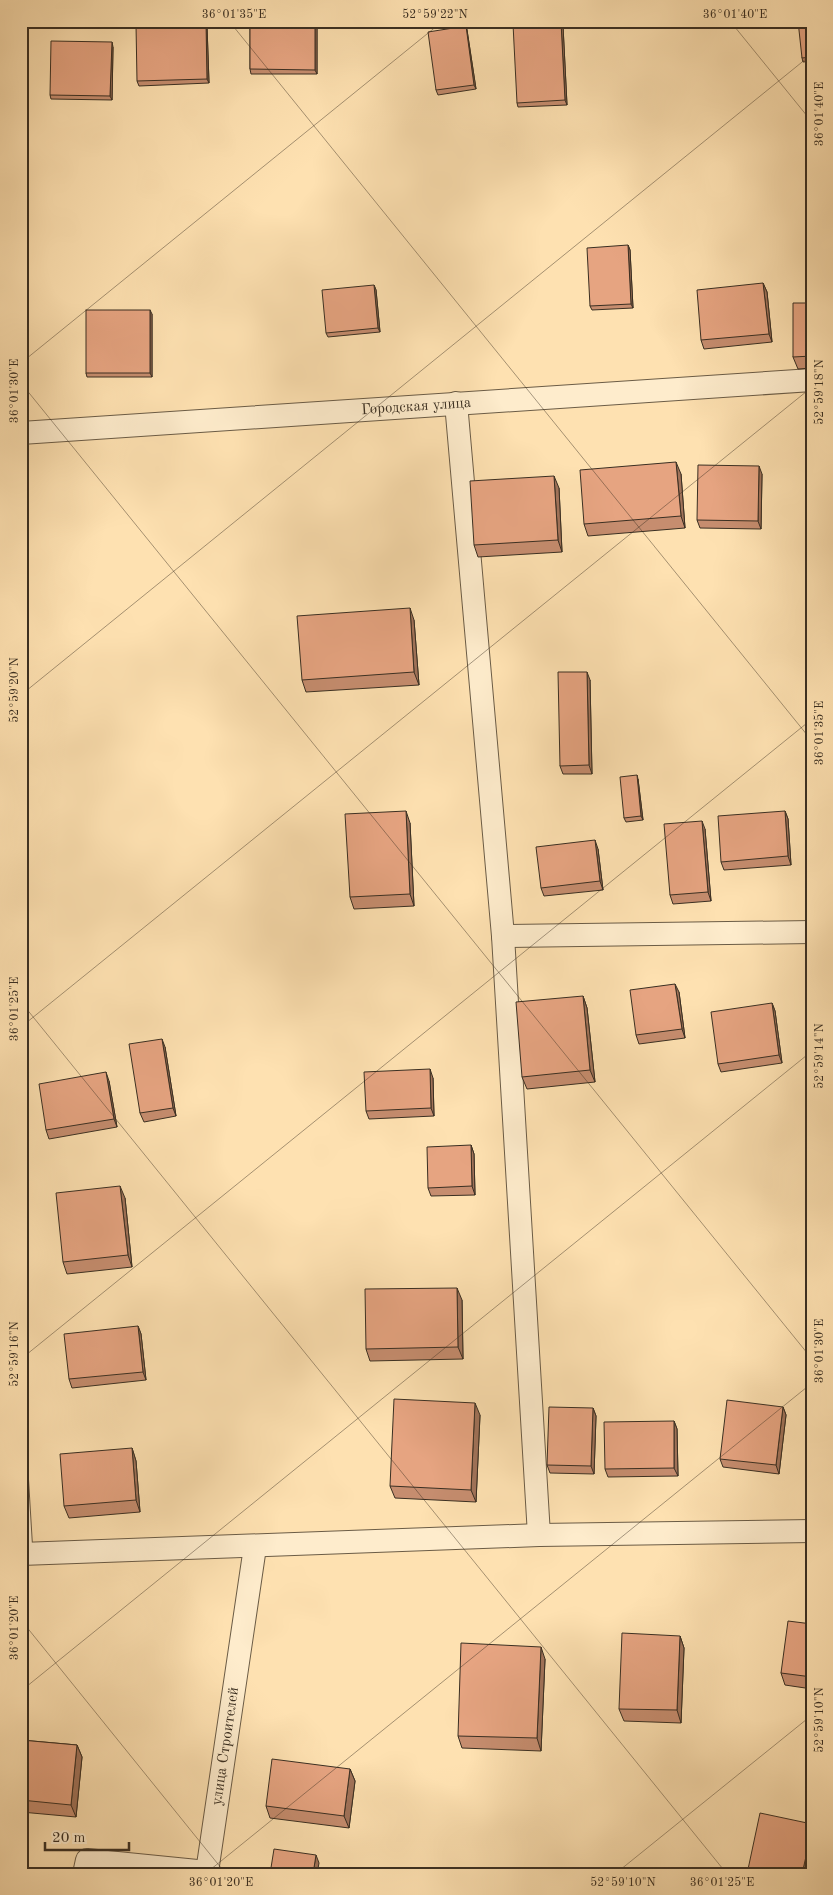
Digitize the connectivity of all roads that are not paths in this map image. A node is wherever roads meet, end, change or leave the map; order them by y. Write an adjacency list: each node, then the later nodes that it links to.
1 (812, 380): 2 (street, Городская улица)
2 (456, 403): 3 (street, Городская улица); 5 (street)
3 (21, 433)
4 (812, 932): 5 (street)
5 (502, 936): 8 (street)
6 (21, 1455): 10 (lane)
7 (812, 1531): 8 (street)
8 (539, 1535): 9 (street)
9 (255, 1547): 10 (street); 11 (street, улица Строителей)
10 (24, 1554)
11 (84, 1874)

